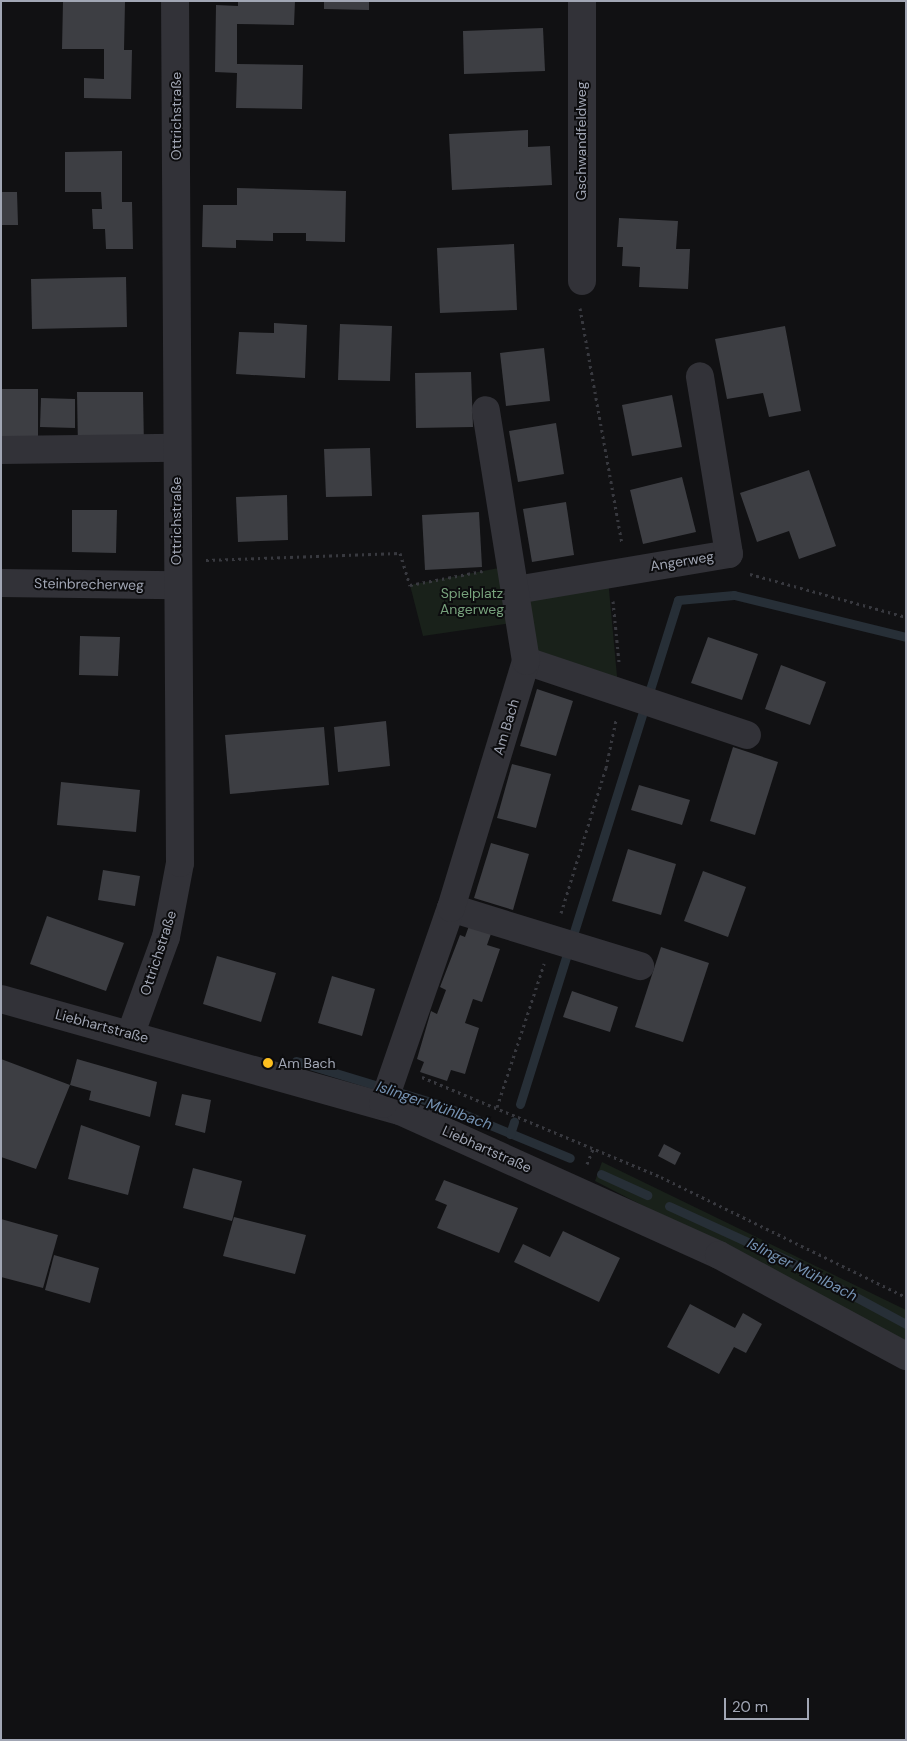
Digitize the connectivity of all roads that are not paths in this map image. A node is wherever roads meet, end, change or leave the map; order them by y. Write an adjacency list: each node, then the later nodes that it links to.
1 (175, 1): 6 (street, Ottrichstraße)
2 (582, 1): 3 (street, Gschwandfeldweg)
3 (582, 281)
4 (700, 376): 9 (street, Angerweg)
5 (486, 410): 9 (street, Am Bach)
6 (176, 448): 7 (street); 8 (street, Ottrichstraße)
7 (1, 450)
8 (176, 572): 10 (street, Steinbrecherweg); 16 (street, Ottrichstraße)
9 (514, 580): 11 (street, Am Bach)
10 (1, 583)
11 (526, 661): 12 (street); 13 (street, Am Bach)
12 (747, 735)
13 (451, 908): 14 (street); 17 (street, Am Bach)
14 (640, 966)
15 (1, 999): 16 (street, Liebhartstraße)
16 (131, 1033): 17 (street, Liebhartstraße)
17 (389, 1086): 18 (street, Liebhartstraße)
18 (906, 1356)

